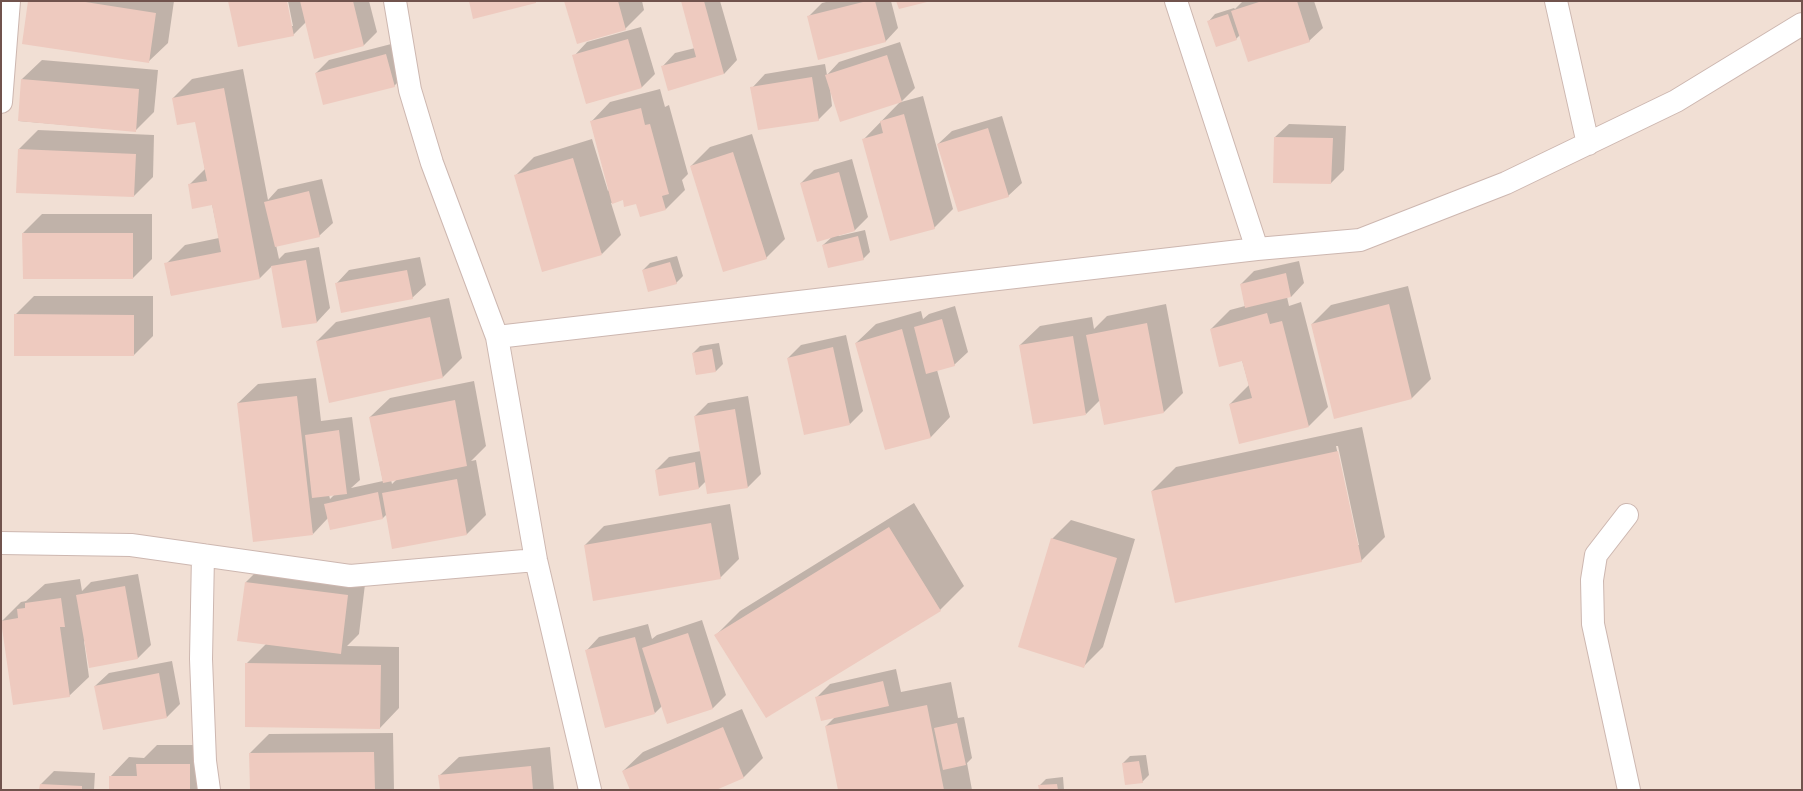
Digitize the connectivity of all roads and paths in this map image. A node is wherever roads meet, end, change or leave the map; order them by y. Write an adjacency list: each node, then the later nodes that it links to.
1 (9, 1): 6 (street)
2 (395, 1): 9 (street)
3 (1176, 1): 8 (street)
4 (1556, 1): 7 (street)
5 (1802, 24): 7 (street)
6 (1, 102)
7 (1588, 144): 8 (street)
8 (1257, 249): 9 (street)
9 (497, 337): 13 (street)
10 (1626, 515): 16 (street)
11 (1, 543): 12 (street)
12 (203, 555): 13 (street); 14 (street)
13 (536, 560): 15 (street)
14 (209, 790)
15 (590, 790)
16 (1629, 790)

